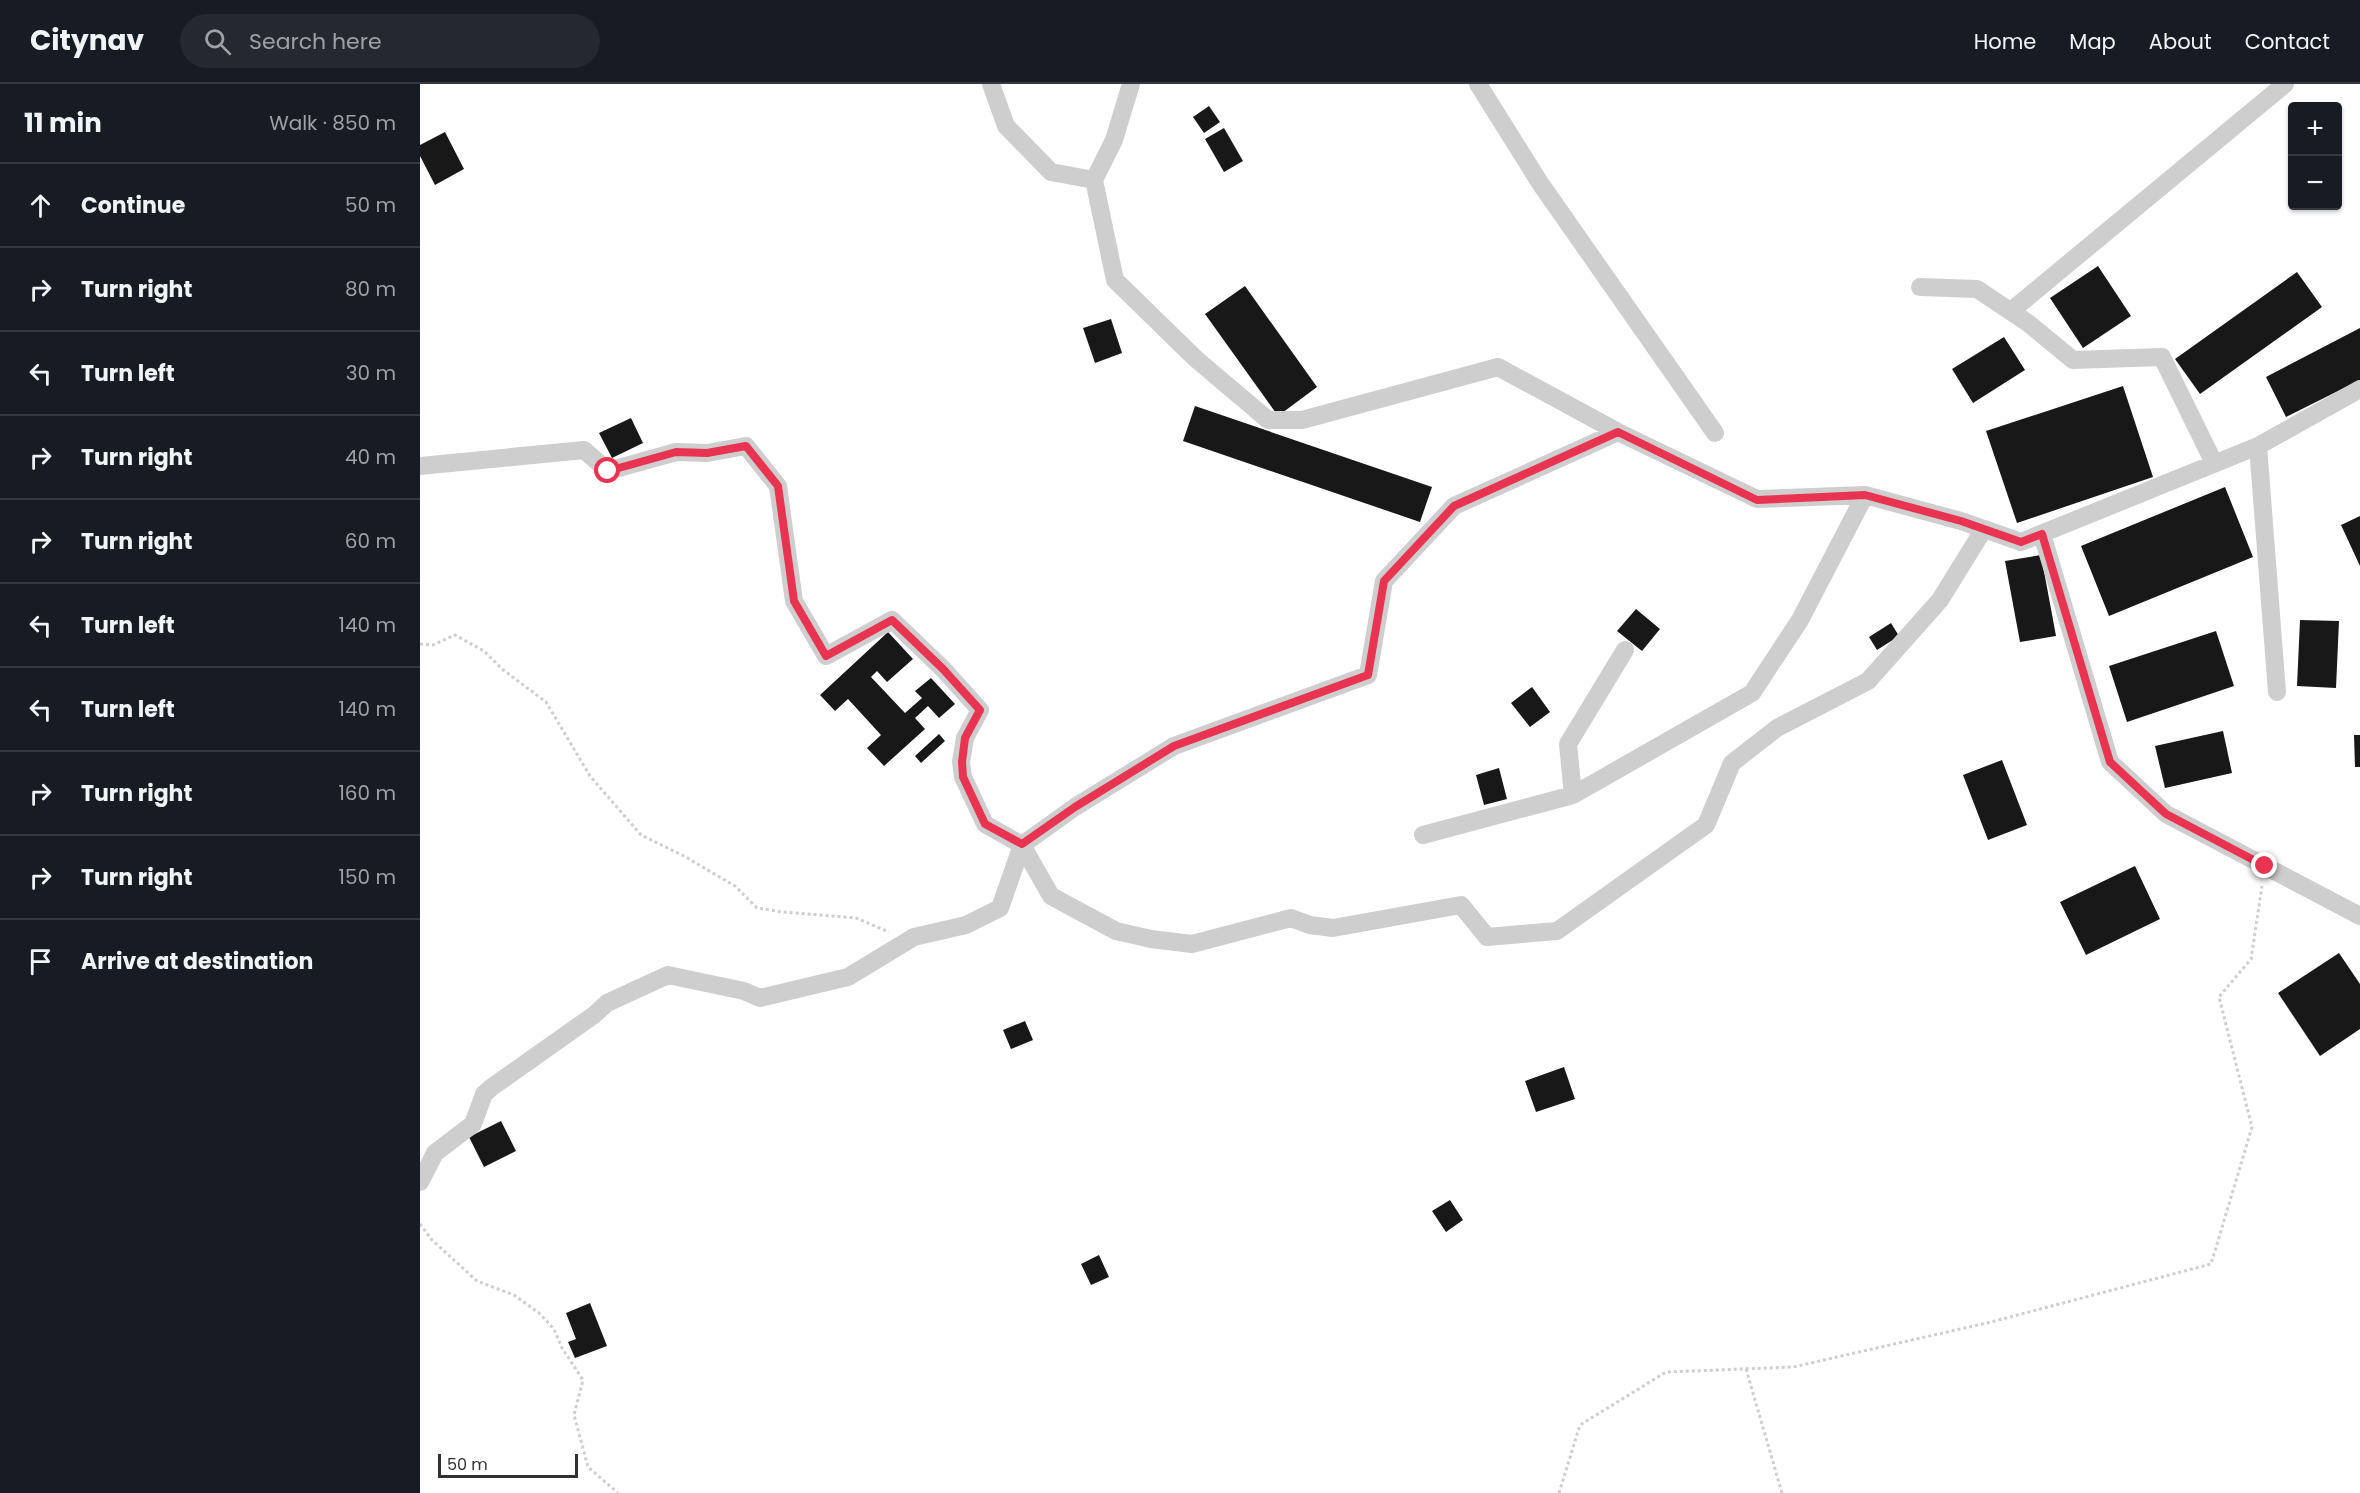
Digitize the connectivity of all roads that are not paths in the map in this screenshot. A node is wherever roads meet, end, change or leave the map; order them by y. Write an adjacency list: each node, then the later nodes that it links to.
1 (991, 84): 5 (street)
2 (1131, 84): 5 (street)
3 (1478, 84): 10 (street)
4 (2285, 84): 7 (street)
5 (1094, 180): 9 (street)
6 (1920, 286): 7 (street)
7 (2011, 311): 12 (street)
8 (2360, 389): 11 (street)
9 (1618, 432): 14 (street); 21 (street)
10 (1715, 433)
11 (2258, 446): 12 (street); 18 (street)
12 (2214, 463): 16 (street)
13 (420, 466): 21 (street)
14 (1865, 495): 15 (street); 19 (street)
15 (1984, 529): 16 (street); 21 (street)
16 (2042, 534): 22 (street)
17 (1625, 650): 19 (street)
18 (2277, 692)
19 (1573, 795): 20 (street)
20 (1423, 835)
21 (1022, 844): 23 (street)
22 (2360, 916)
23 (420, 1182)

